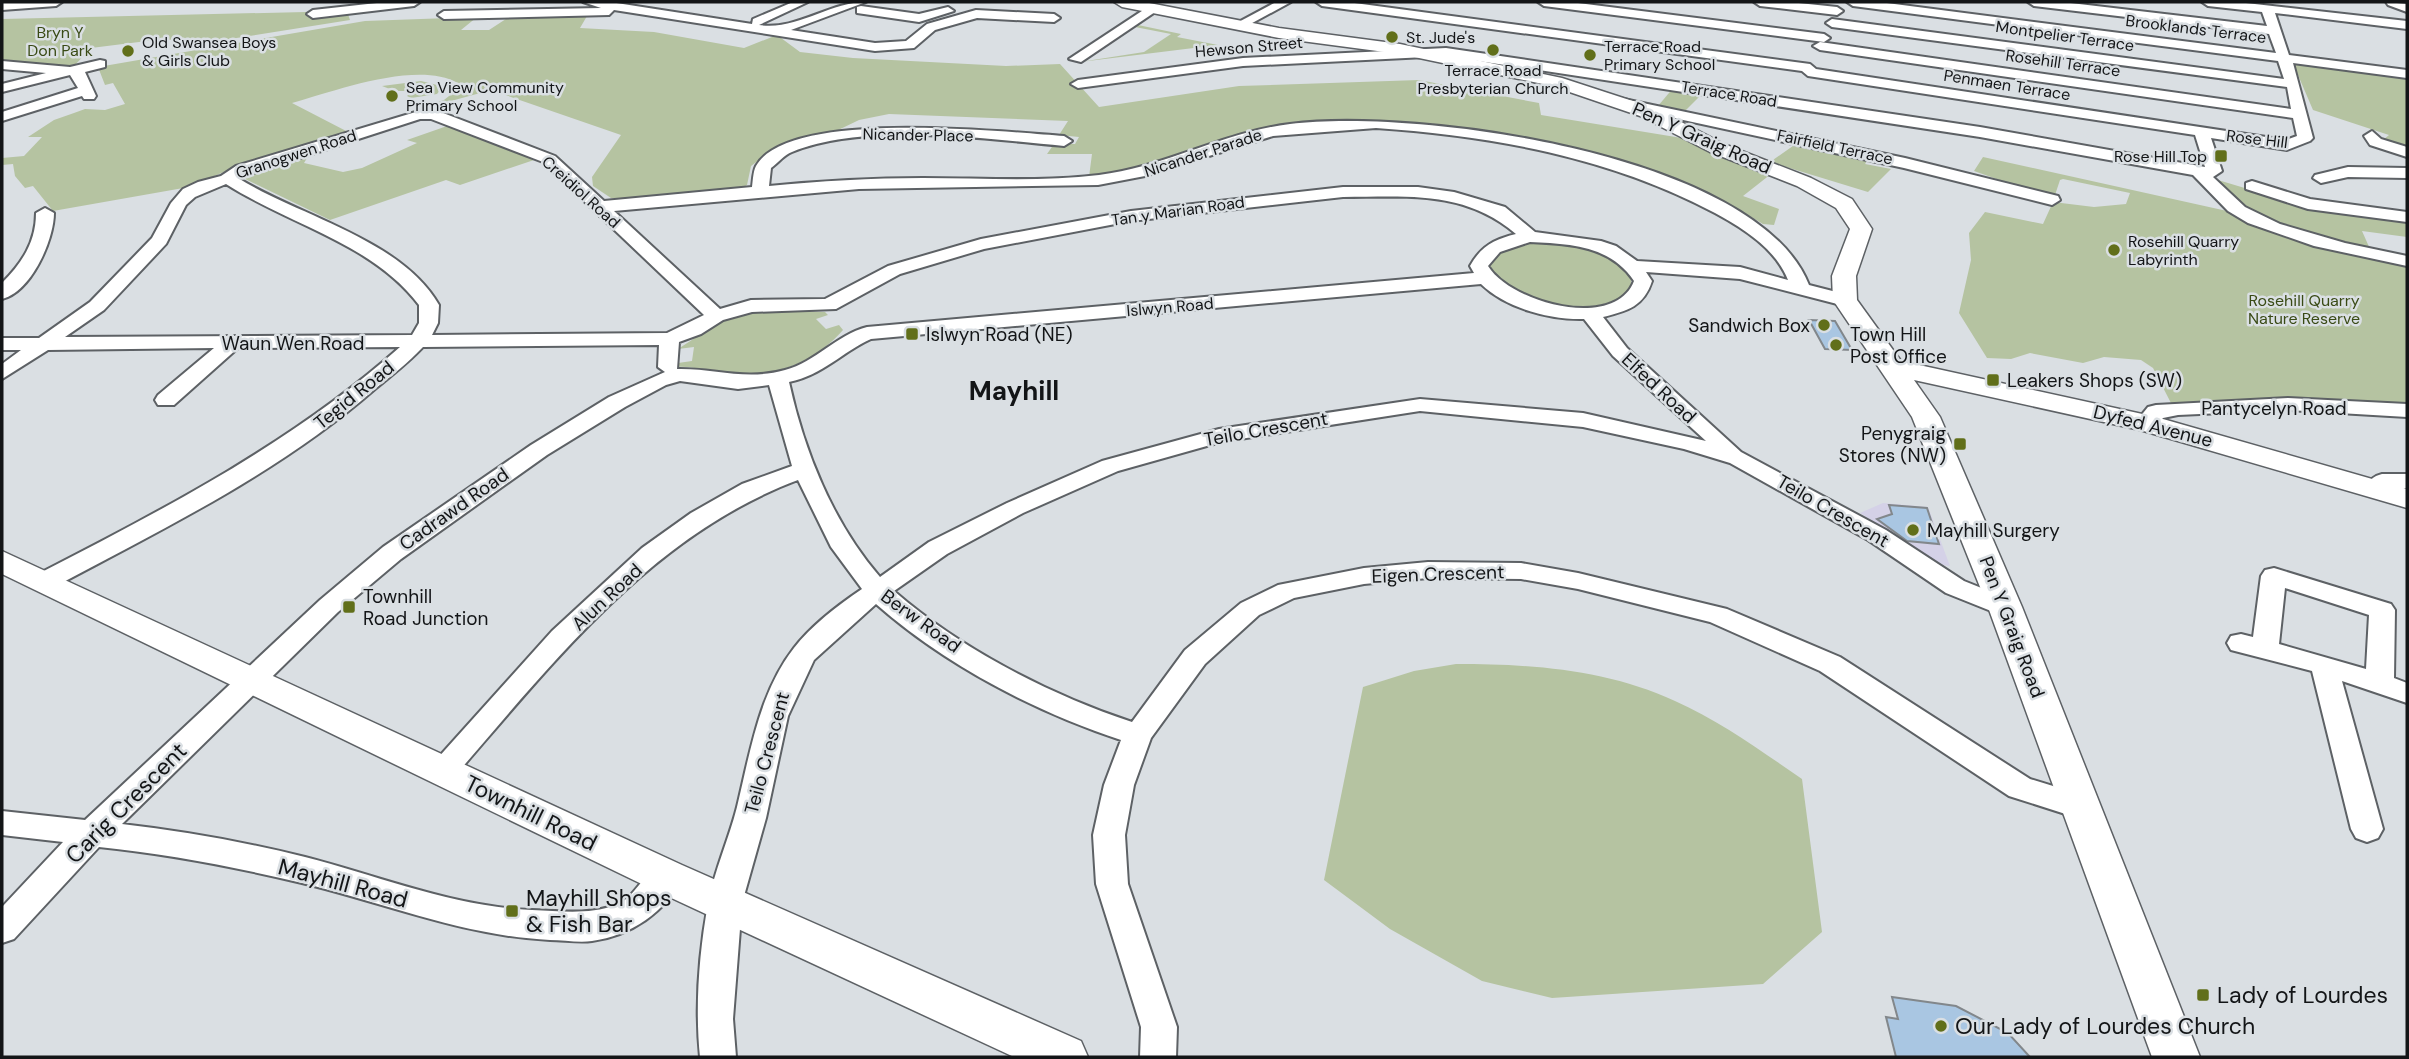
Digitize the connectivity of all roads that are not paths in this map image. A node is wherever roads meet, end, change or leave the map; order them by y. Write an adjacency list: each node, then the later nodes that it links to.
1 (56, 2): 15 (street)
2 (414, 2): 23 (street)
3 (589, 2): 14 (street)
4 (802, 2): 30 (street)
5 (1122, 2): 18 (street, Terrace Road)
6 (1285, 2): 28 (street)
7 (1322, 2): 27 (street)
8 (1544, 2): 27 (street)
9 (1760, 2): 22 (street, Montpelier Terrace)
10 (1853, 2): 35 (street, Brooklands Terrace)
11 (2034, 2): 32 (street)
12 (2208, 2): 20 (street)
13 (2392, 2): 19 (street)
14 (606, 3): 21 (street)
15 (2, 6)
16 (860, 6): 17 (street); 31 (street)
17 (954, 6): 24 (street)
18 (1155, 8): 28 (street, Terrace Road); 36 (street)
19 (2407, 8)
20 (2267, 9): 29 (street); 32 (street, Rose Hill)
21 (631, 12): 25 (street); 30 (street)
22 (1837, 12): 33 (street); 43 (street, Montpelier Terrace)
23 (313, 13)
24 (976, 14): 26 (street); 31 (street)
25 (443, 15)
26 (1054, 18)
27 (1586, 18): 33 (street, Rosehill Terrace); 40 (street, Penmaen Terrace)
28 (1239, 25): 34 (street, Terrace Road)
29 (2407, 25)
30 (743, 28): 31 (street)
31 (780, 30)
32 (2274, 31): 35 (street, Rose Hill)
33 (1822, 42): 40 (street); 48 (street, Rosehill Terrace)
34 (1423, 55): 42 (street, Hewson Street); 46 (street, Pen Y Graig Road); 54 (street, Terrace Road)
35 (2285, 58): 41 (street, Brooklands Terrace); 43 (street, Rose Hill)
36 (1076, 59)
37 (100, 64): 39 (street)
38 (2, 65): 39 (street)
39 (67, 70): 44 (street); 49 (street)
40 (1809, 70): 45 (street); 50 (street, Penmaen Terrace)
41 (2407, 74)
42 (1078, 84)
43 (2293, 85): 48 (street, Rose Hill)
44 (2, 88)
45 (1795, 98)
46 (1617, 102): 60 (street, Fairfield Terrace); 72 (street, Pen Y Graig Road)
47 (419, 115): 57 (street, Granogwen Road); 62 (street, Creidiol Road)
48 (2301, 115): 50 (street, Rose Hill)
49 (2, 117)
50 (2201, 132): 54 (street, Rose Hill)
51 (2372, 136): 53 (street)
52 (1064, 141): 59 (street, Nicander Place)
53 (2407, 152)
54 (2206, 173): 67 (street)
55 (2321, 173): 56 (street)
56 (2407, 173)
57 (229, 179): 77 (street, Tegid Road); 80 (street, Granogwen Road)
58 (2252, 186): 63 (street)
59 (760, 193): 62 (street, Nicander Parade); 70 (street, Nicander Parade)
60 (2052, 200)
61 (2407, 205): 63 (street)
62 (599, 206): 74 (street, Creidiol Road)
63 (2354, 208): 65 (street)
64 (45, 213): 71 (street)
65 (2407, 217)
66 (1530, 237): 68 (street); 69 (street); 75 (street, Tan y Marian Road)
67 (2407, 261)
68 (1636, 266): 70 (street); 73 (street)
69 (1482, 278): 73 (street); 75 (street, Islwyn Road)
70 (1801, 289): 72 (street)
71 (2, 293)
72 (1846, 300): 81 (street, Pen Y Graig Road)
73 (1588, 311): 88 (street, Elfed Road)
74 (716, 316): 75 (street, Islwyn Road); 76 (street, Islwyn Road)
75 (844, 320): 84 (street, Tan y Marian Road)
76 (669, 339): 77 (street, Waun Wen Road); 82 (street)
77 (417, 342): 79 (street, Waun Wen Road); 94 (street, Tegid Road)
78 (2, 344): 80 (street, Waun Wen Road)
79 (231, 344): 80 (street, Waun Wen Road); 85 (street)
80 (45, 345): 83 (street, Granogwen Road)
81 (1895, 368): 87 (street, Dyfed Avenue); 96 (street, Pen Y Graig Road)
82 (674, 371): 84 (street, Tan y Marian Road); 98 (street, Cadrawd Road)
83 (2, 373)
84 (778, 379): 89 (street, Berw Road)
85 (166, 400)
86 (2407, 411): 87 (street, Pantycelyn Road)
87 (2146, 423): 91 (street, Dyfed Avenue)
88 (1738, 458): 95 (street, Teilo Crescent); 96 (street, Teilo Crescent)
89 (806, 469): 95 (street, Berw Road); 102 (street, Alun Road)
90 (2407, 481): 91 (street)
91 (2375, 489): 92 (street, Dyfed Avenue)
92 (2407, 499)
93 (2, 561): 94 (street, Townhill Road)
94 (45, 580): 98 (street, Townhill Road)
95 (876, 589): 101 (street, Berw Road); 108 (street, Teilo Crescent)
96 (2005, 607): 103 (street, Pen Y Graig Road)
97 (2324, 665): 99 (street); 99 (street); 105 (street)
98 (254, 680): 102 (street, Townhill Road); 106 (street, Carig Crescent)
99 (2380, 683): 100 (street)
100 (2407, 693)
101 (1138, 734): 103 (street, Eigen Crescent); 112 (street, Eigen Crescent)
102 (442, 770): 107 (street, Townhill Road)
103 (2081, 807): 113 (street, Pen Y Graig Road)
104 (2, 823): 106 (street, Mayhill Road)
105 (2367, 829)
106 (91, 834): 107 (street, Mayhill Road); 109 (street, Carig Crescent)
107 (667, 877): 108 (street, Townhill Road)
108 (724, 903): 110 (street, Teilo Crescent); 111 (street, Townhill Road)
109 (2, 929)
110 (718, 1057)
111 (1064, 1057)
112 (1158, 1057)
113 (2176, 1057)

